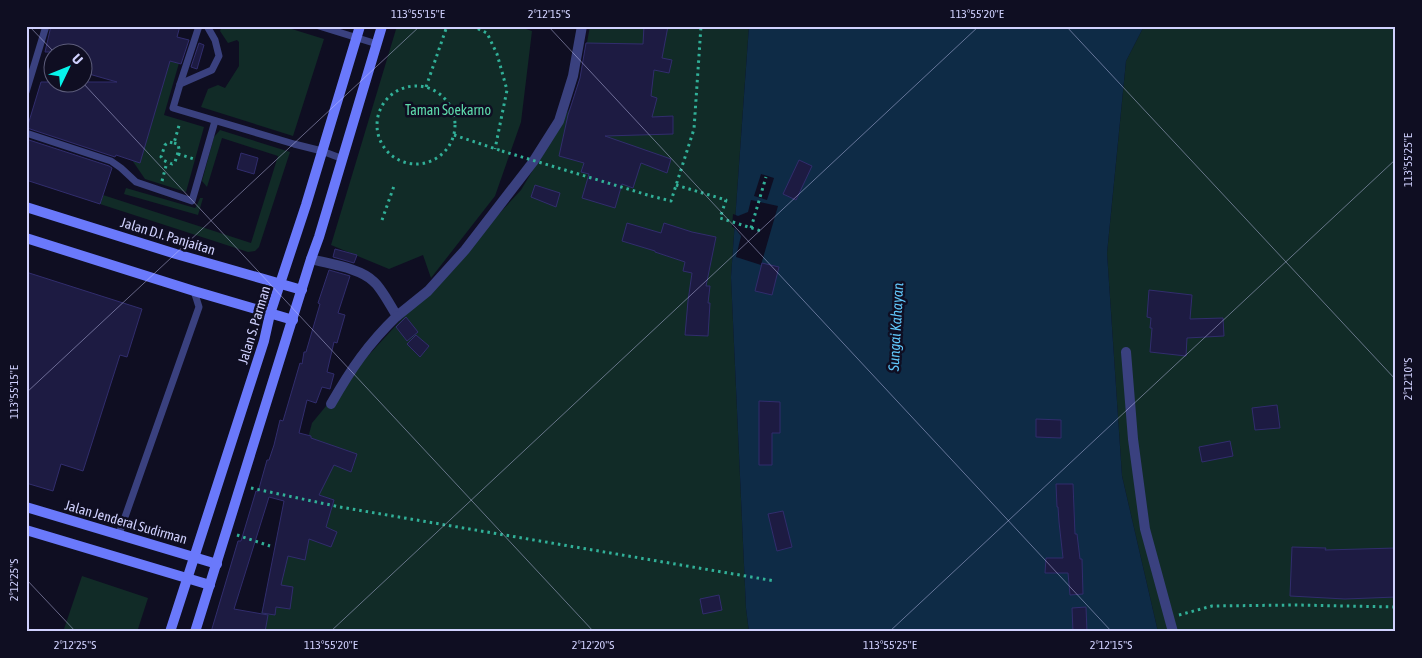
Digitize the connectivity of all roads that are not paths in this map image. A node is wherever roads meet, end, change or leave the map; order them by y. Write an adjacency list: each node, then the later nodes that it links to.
1 (46, 26): 11 (lane)
2 (199, 26): 10 (lane)
3 (207, 26): 10 (lane)
4 (319, 26): 8 (lane)
5 (360, 26): 8 (main road, Jalan S. Parman)
6 (382, 26): 9 (main road)
7 (582, 26): 23 (street)
8 (356, 38): 9 (lane); 14 (main road, Jalan S. Parman)
9 (377, 44): 15 (main road)
10 (180, 84): 12 (lane)
11 (26, 92)
12 (215, 121): 13 (lane); 14 (lane)
13 (26, 132)
14 (322, 151): 15 (lane); 19 (main road, Jalan S. Parman)
15 (342, 159): 18 (main road)
16 (26, 207): 19 (main road, Jalan D.I. Panjaitan)
17 (26, 238): 21 (main road)
18 (311, 259): 20 (main road); 23 (street)
19 (281, 285): 20 (main road, Jalan D.I. Panjaitan); 22 (main road, Jalan S. Parman)
20 (302, 290): 24 (main road)
21 (194, 291): 22 (main road); 29 (lane)
22 (270, 314): 24 (main road); 30 (main road, Jalan S. Parman)
23 (397, 316): 26 (street)
24 (293, 320): 31 (main road)
25 (1126, 352): 36 (street)
26 (331, 404)
27 (26, 507): 29 (main road, Jalan Jenderal Sudirman)
28 (26, 530): 32 (main road)
29 (120, 534): 30 (main road, Jalan Jenderal Sudirman)
30 (194, 557): 31 (main road, Jalan Jenderal Sudirman); 32 (main road, Jalan S. Parman)
31 (217, 564): 33 (main road)
32 (187, 579): 33 (main road); 34 (main road, Jalan S. Parman)
33 (210, 585): 35 (main road)
34 (170, 632)
35 (196, 632)
36 (1173, 632)

